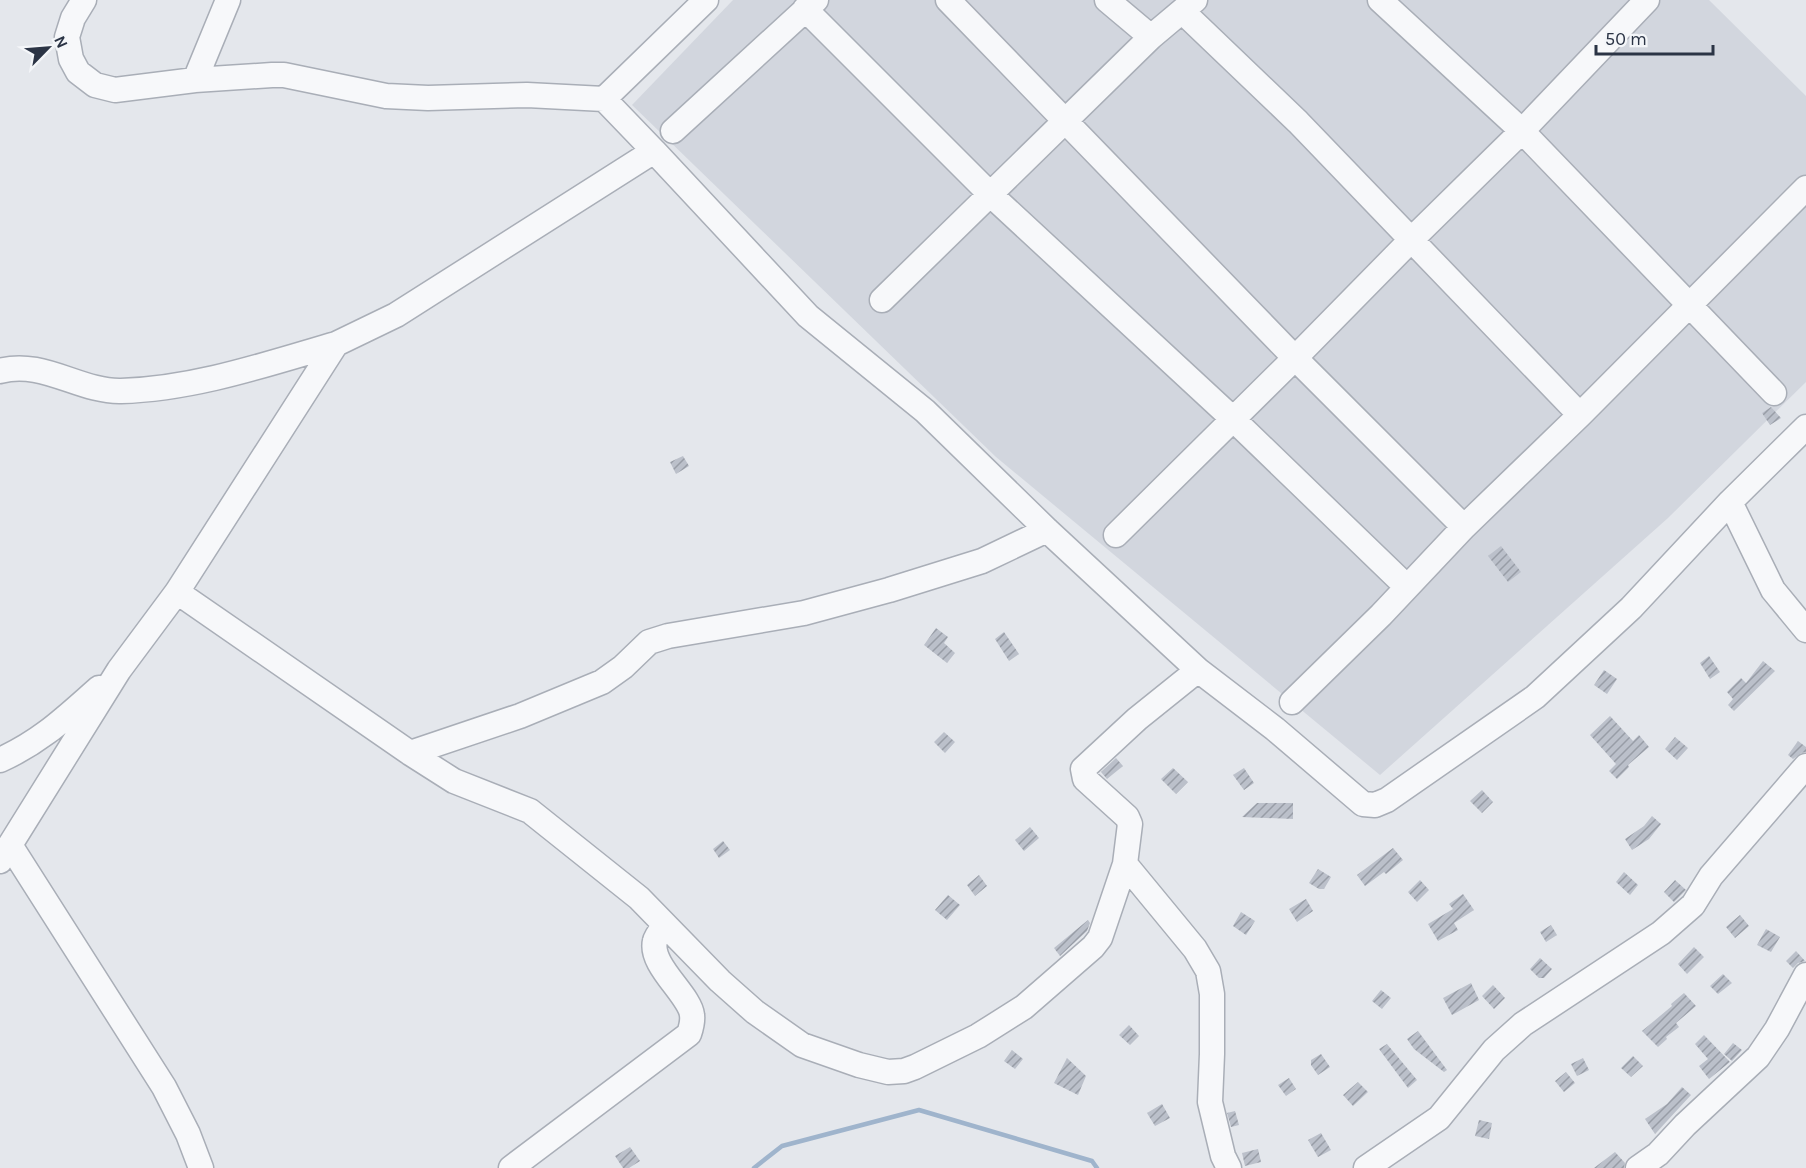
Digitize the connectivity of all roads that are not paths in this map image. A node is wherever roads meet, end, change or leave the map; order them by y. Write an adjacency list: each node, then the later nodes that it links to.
1 (84, 0): 11 (street)
2 (228, 0): 11 (street)
3 (706, 0): 12 (street)
4 (948, 0): 13 (street)
5 (1107, 0): 10 (street)
6 (1380, 0): 15 (street)
7 (1647, 0): 15 (street)
8 (810, 5): 14 (street); 18 (street)
9 (1188, 6): 10 (street); 19 (street)
10 (1151, 37): 13 (street)
11 (195, 80): 12 (street)
12 (604, 99): 16 (street)
13 (1064, 122): 18 (street); 23 (street)
14 (673, 131)
15 (1522, 132): 19 (street); 21 (street)
16 (654, 151): 22 (street); 31 (street)
17 (1806, 188): 21 (street)
18 (991, 195): 20 (street); 27 (street)
19 (1411, 240): 23 (street); 26 (street)
20 (882, 300)
21 (1688, 305): 25 (street); 26 (street)
22 (336, 344): 24 (street); 34 (street)
23 (1295, 358): 27 (street); 30 (street)
24 (0, 370)
25 (1774, 393)
26 (1580, 415): 30 (street)
27 (1233, 419): 32 (street); 33 (street)
28 (1806, 427): 29 (street)
29 (1730, 502): 35 (street); 37 (street)
30 (1464, 526): 33 (street)
31 (1047, 530): 37 (street); 39 (street)
32 (1116, 535)
33 (1407, 587): 38 (street)
34 (177, 592): 36 (street); 39 (street)
35 (1806, 630)
36 (119, 670): 40 (street); 42 (street)
37 (1198, 670): 43 (street)
38 (1292, 702)
39 (410, 753): 44 (street)
40 (0, 760)
41 (1806, 766): 49 (street)
42 (5, 853): 46 (street)
43 (1125, 864): 44 (street); 48 (street)
44 (665, 925): 47 (street)
45 (1806, 975): 50 (street)
46 (201, 1168)
47 (511, 1168)
48 (1228, 1168)
49 (1366, 1168)
50 (1638, 1168)

